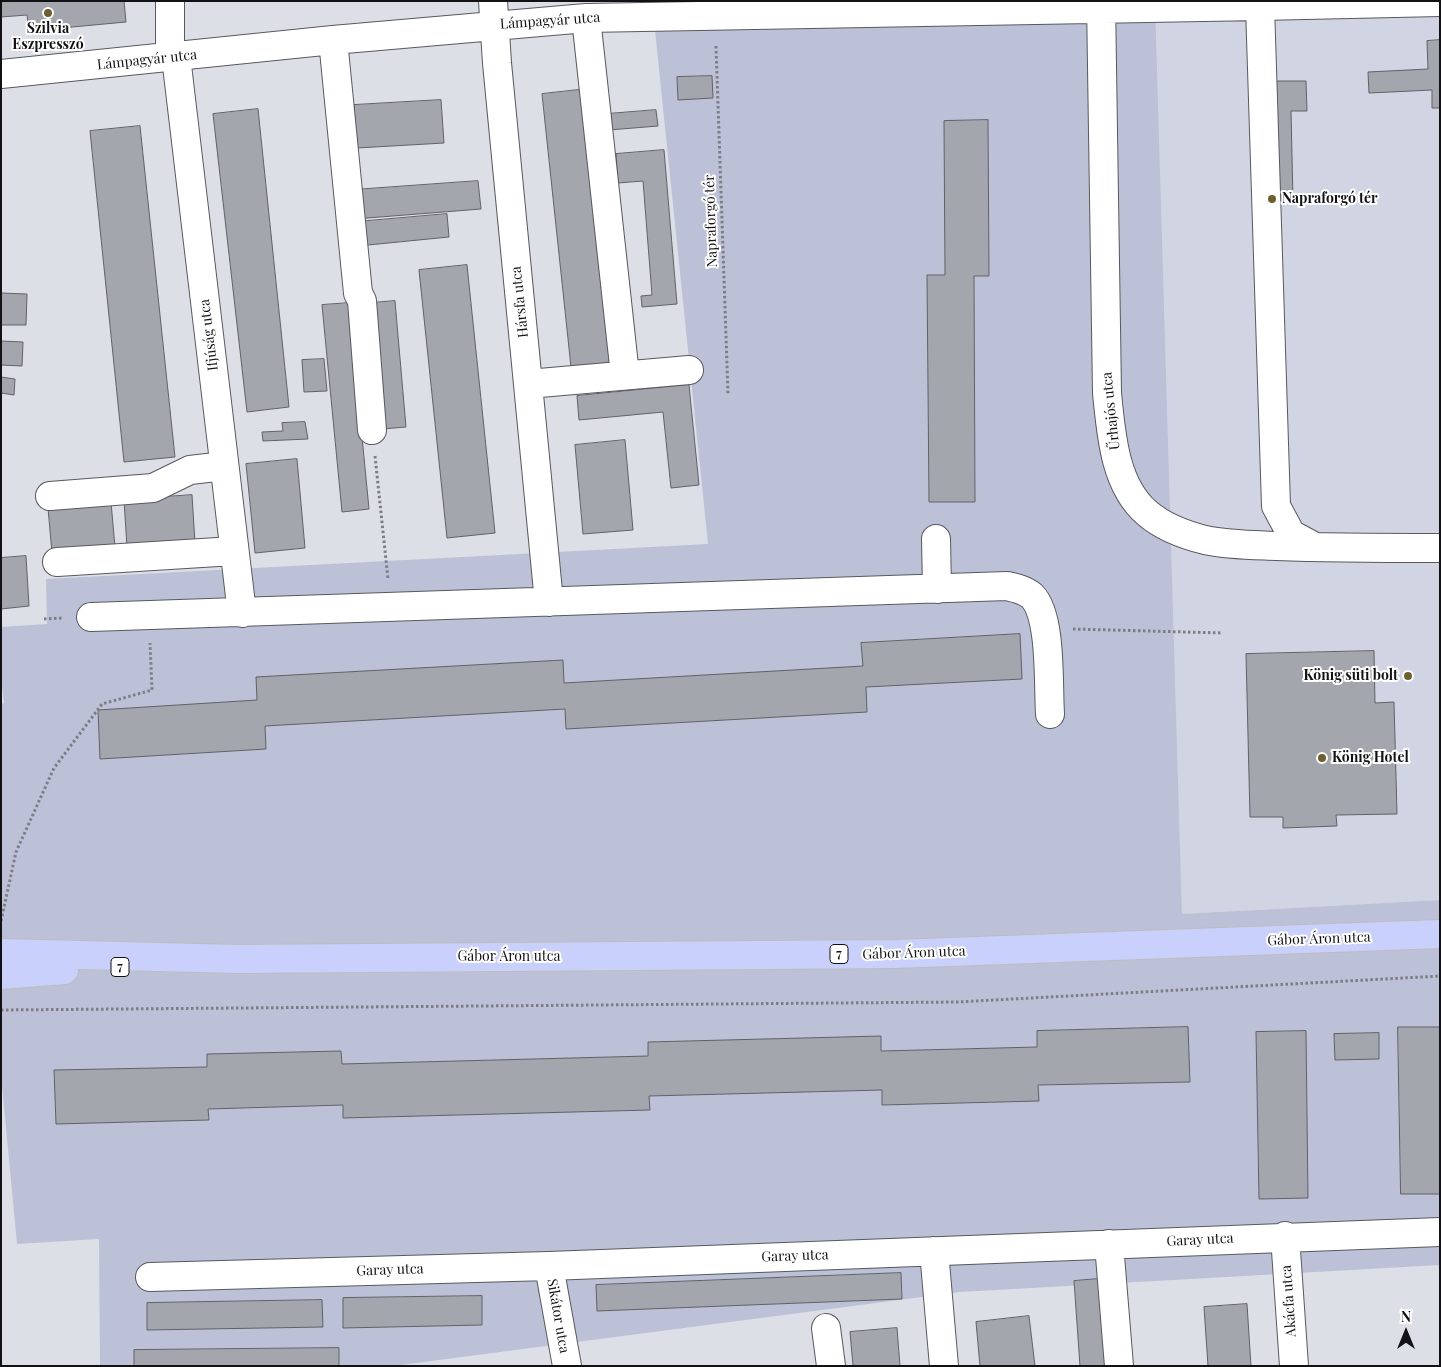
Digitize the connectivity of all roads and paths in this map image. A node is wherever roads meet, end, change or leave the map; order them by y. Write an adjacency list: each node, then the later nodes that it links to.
1 (170, 1): 10 (street, Ifjúság utca)
2 (1440, 2): 5 (street, Lámpagyár utca)
3 (1101, 5): 4 (street, Lámpagyár utca); 5 (street, Lámpagyár utca); 20 (street, Űrhajós utca)
4 (884, 6): 7 (street, Lámpagyár utca)
5 (1260, 6): 20 (street)
6 (493, 13): 7 (street, Lámpagyár utca); 8 (street, Lámpagyár utca); 14 (street, Hársfa utca)
7 (586, 18): 13 (street)
8 (333, 40): 10 (street, Lámpagyár utca); 16 (street)
9 (716, 46): 15 (path, Napraforgó tér)
10 (173, 57): 11 (street, Lámpagyár utca); 17 (street, Ifjúság utca)
11 (1, 74)
12 (689, 370): 13 (street)
13 (626, 375): 14 (street)
14 (528, 384): 25 (street, Hársfa utca)
15 (728, 394)
16 (372, 430): 26 (path)
17 (224, 466): 18 (street); 22 (street, Ifjúság utca)
18 (50, 496)
19 (936, 539): 24 (street)
20 (1315, 547): 21 (street, Űrhajós utca)
21 (1440, 548)
22 (234, 551): 23 (street); 27 (street, Ifjúság utca)
23 (57, 562)
24 (937, 588): 25 (street); 30 (street)
25 (549, 602): 26 (street)
26 (391, 608): 27 (street)
27 (242, 613): 28 (street)
28 (149, 615): 29 (street); 33 (path)
29 (92, 617)
30 (1045, 628): 31 (path); 32 (street)
31 (1223, 633)
32 (1050, 714)
33 (1, 921)
34 (1440, 934): 36 (main road, Gábor Áron utca / 7)
35 (1, 953): 36 (main road, Gábor Áron utca / 7)
36 (238, 959): 37 (main road, Gábor Áron utca / 7)
37 (1, 975)
38 (1440, 976): 39 (path)
39 (1, 1010)
40 (1440, 1232): 41 (street, Garay utca)
41 (1285, 1236): 42 (street, Garay utca); 51 (street, Akácfa utca)
42 (1109, 1244): 43 (street, Garay utca); 50 (street)
43 (934, 1251): 44 (street, Garay utca); 49 (street)
44 (549, 1266): 45 (street, Garay utca); 47 (street, Sikátor utca)
45 (150, 1277)
46 (826, 1328): 48 (street)
47 (568, 1366)
48 (831, 1366)
49 (944, 1366)
50 (1118, 1366)
51 (1294, 1366)

